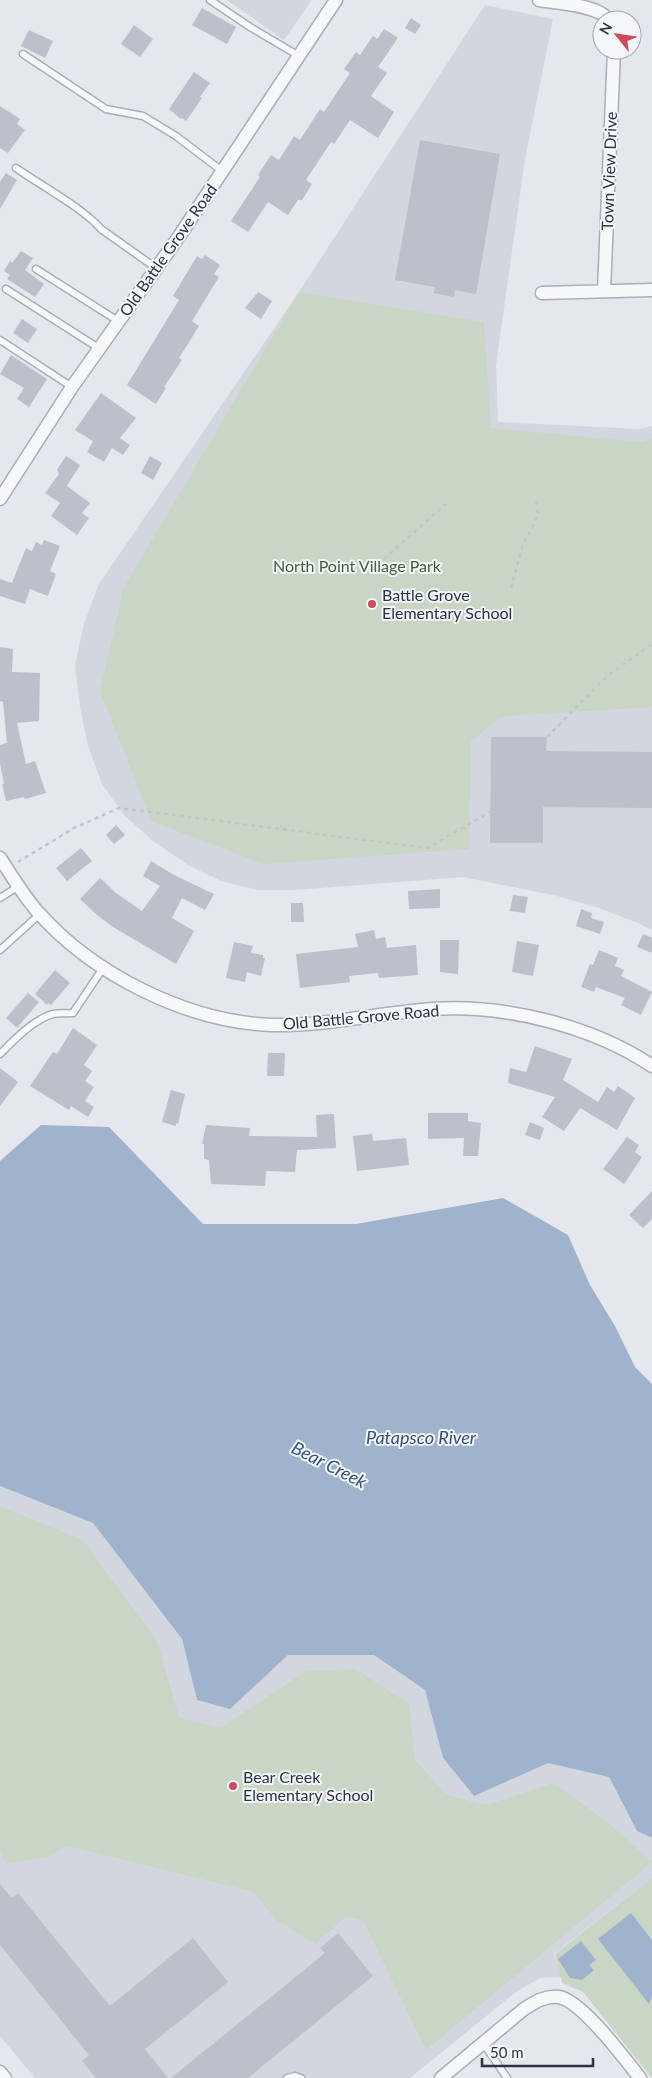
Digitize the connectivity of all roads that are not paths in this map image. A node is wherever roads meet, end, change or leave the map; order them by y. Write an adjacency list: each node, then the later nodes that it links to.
1 (210, 0): 6 (lane)
2 (336, 0): 6 (street, Old Battle Grove Road)
3 (539, 0): 4 (street)
4 (594, 10)
5 (23, 54): 9 (lane)
6 (299, 56): 9 (street, Old Battle Grove Road)
7 (614, 60): 14 (street, Town View Drive)
8 (16, 168): 10 (lane)
9 (222, 171): 10 (street, Old Battle Grove Road)
10 (156, 268): 16 (street, Old Battle Grove Road)
11 (36, 269): 16 (lane)
12 (6, 289): 18 (lane)
13 (652, 290): 14 (street)
14 (604, 291): 15 (street)
15 (542, 293)
16 (118, 322): 18 (street, Old Battle Grove Road)
17 (0, 340): 19 (lane)
18 (100, 348): 19 (street, Old Battle Grove Road)
19 (72, 387): 20 (street, Old Battle Grove Road)
20 (0, 499)
21 (3, 863): 22 (street, Old Battle Grove Road)
22 (18, 886): 23 (lane); 24 (street, Old Battle Grove Road)
23 (0, 898)
24 (40, 914): 25 (lane); 26 (street, Old Battle Grove Road)
25 (0, 950)
26 (103, 968): 27 (lane); 28 (street, Old Battle Grove Road)
27 (0, 1054)
28 (652, 1066)
29 (484, 2044): 34 (street); 35 (lane); 36 (street)
30 (0, 2072): 31 (street)
31 (5, 2078)
32 (286, 2078): 33 (lane)
33 (301, 2078)
34 (441, 2078)
35 (507, 2078)
36 (640, 2078)

